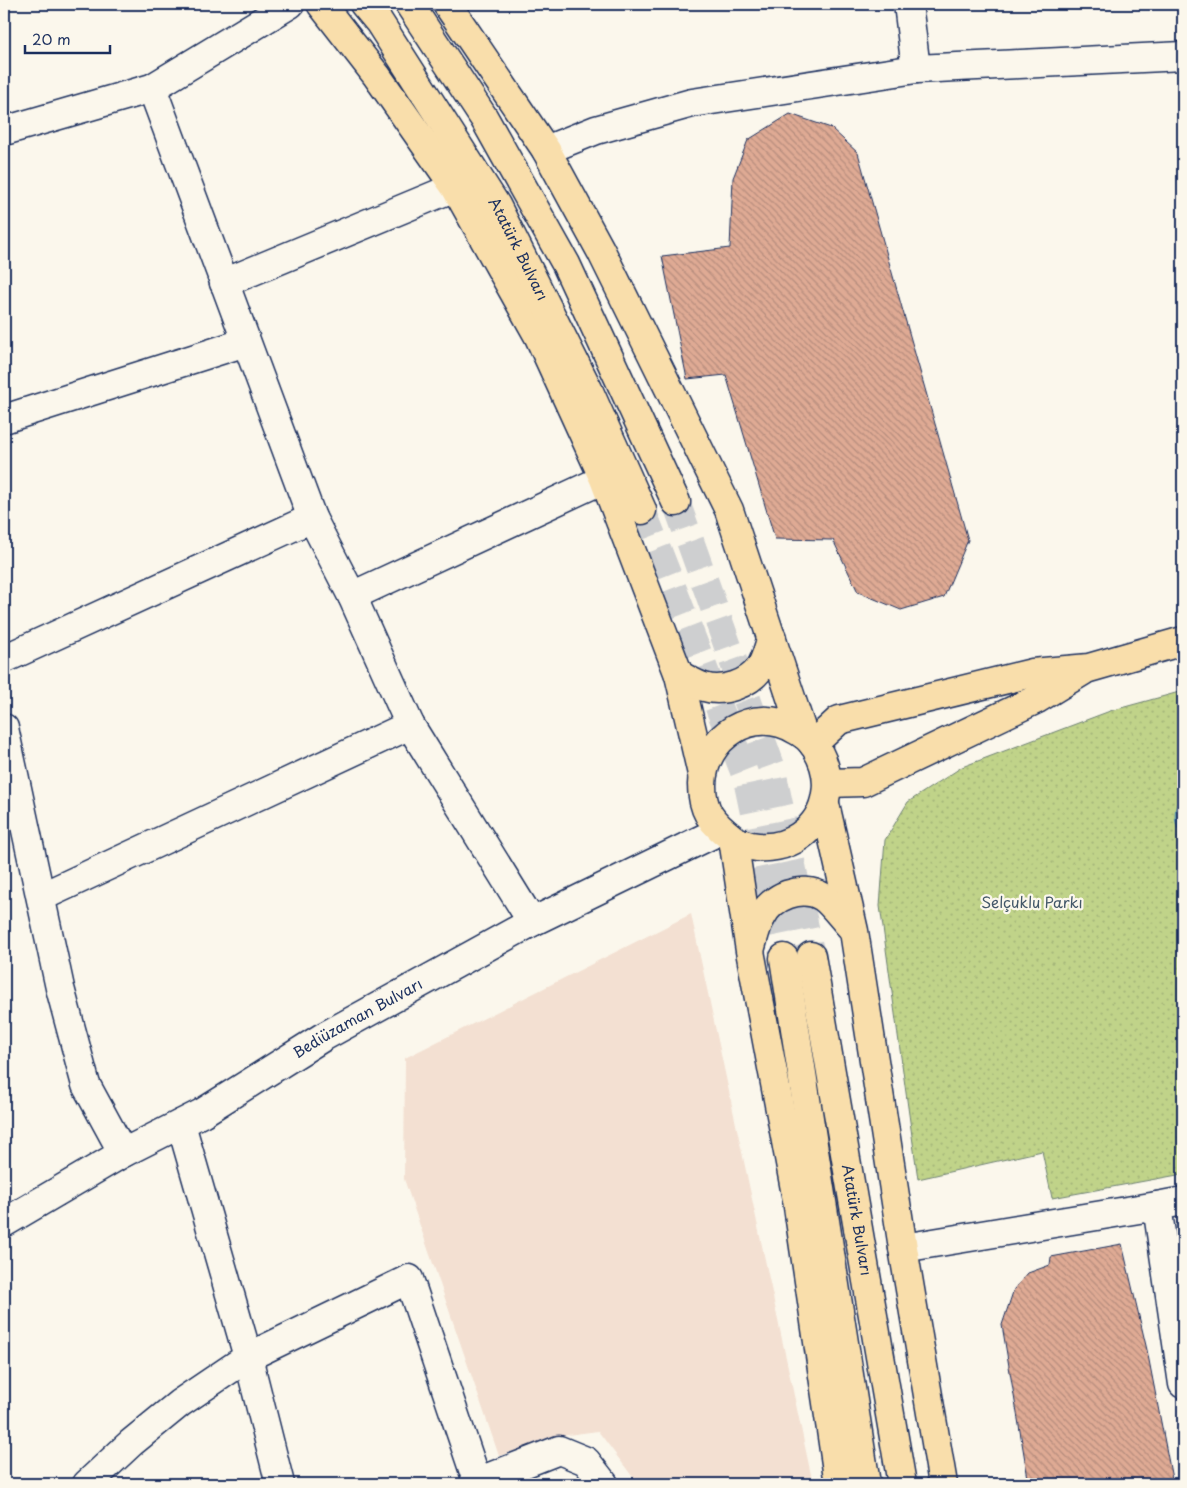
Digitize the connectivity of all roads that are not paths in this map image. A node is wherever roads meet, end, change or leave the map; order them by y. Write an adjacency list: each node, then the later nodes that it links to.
1 (290, 4): 9 (street)
2 (321, 4): 12 (main road)
3 (364, 4): 18 (main road, Atatürk Bulvarı)
4 (409, 4): 17 (main road)
5 (447, 4): 11 (main road)
6 (908, 4): 8 (street)
7 (1183, 56): 8 (street)
8 (916, 69): 11 (street)
9 (152, 88): 10 (street); 13 (street)
10 (4, 131)
11 (546, 150): 21 (main road)
12 (455, 187): 13 (street); 16 (main road)
13 (224, 283): 14 (street)
14 (246, 342): 15 (street); 19 (street)
15 (4, 419)
16 (604, 479): 20 (street); 25 (main road)
17 (676, 502)
18 (642, 510)
19 (312, 518): 20 (street); 23 (street)
20 (352, 596): 26 (street)
21 (772, 638): 25 (main road); 28 (main road)
22 (1183, 641): 24 (main road)
23 (4, 659)
24 (1089, 668): 28 (main road); 30 (main road)
25 (679, 675): 29 (main road)
26 (410, 725): 32 (street); 33 (street)
27 (4, 736): 32 (street)
28 (808, 739): 29 (main road); 30 (main road)
29 (702, 774): 31 (main road)
30 (826, 794): 31 (main road); 34 (main road)
31 (727, 835): 33 (street, Bediüzaman Bulvarı); 35 (main road)
32 (41, 896): 39 (street)
33 (532, 922): 38 (street, Bediüzaman Bulvarı)
34 (854, 932): 35 (main road); 43 (main road)
35 (750, 951): 50 (main road)
36 (811, 956): 52 (main road, Atatürk Bulvarı)
37 (784, 958): 51 (main road, Atatürk Bulvarı)
38 (181, 1124): 39 (street, Bediüzaman Bulvarı); 44 (street)
39 (124, 1153): 42 (street, Bediüzaman Bulvarı)
40 (1183, 1201): 41 (street)
41 (1157, 1206): 43 (street); 45 (street)
42 (4, 1222)
43 (903, 1248): 53 (main road)
44 (248, 1357): 46 (street); 47 (street); 48 (street)
45 (1183, 1384)
46 (477, 1483): 49 (street)
47 (87, 1484)
48 (280, 1484)
49 (604, 1484)
50 (839, 1484)
51 (866, 1484)
52 (902, 1484)
53 (943, 1484)

